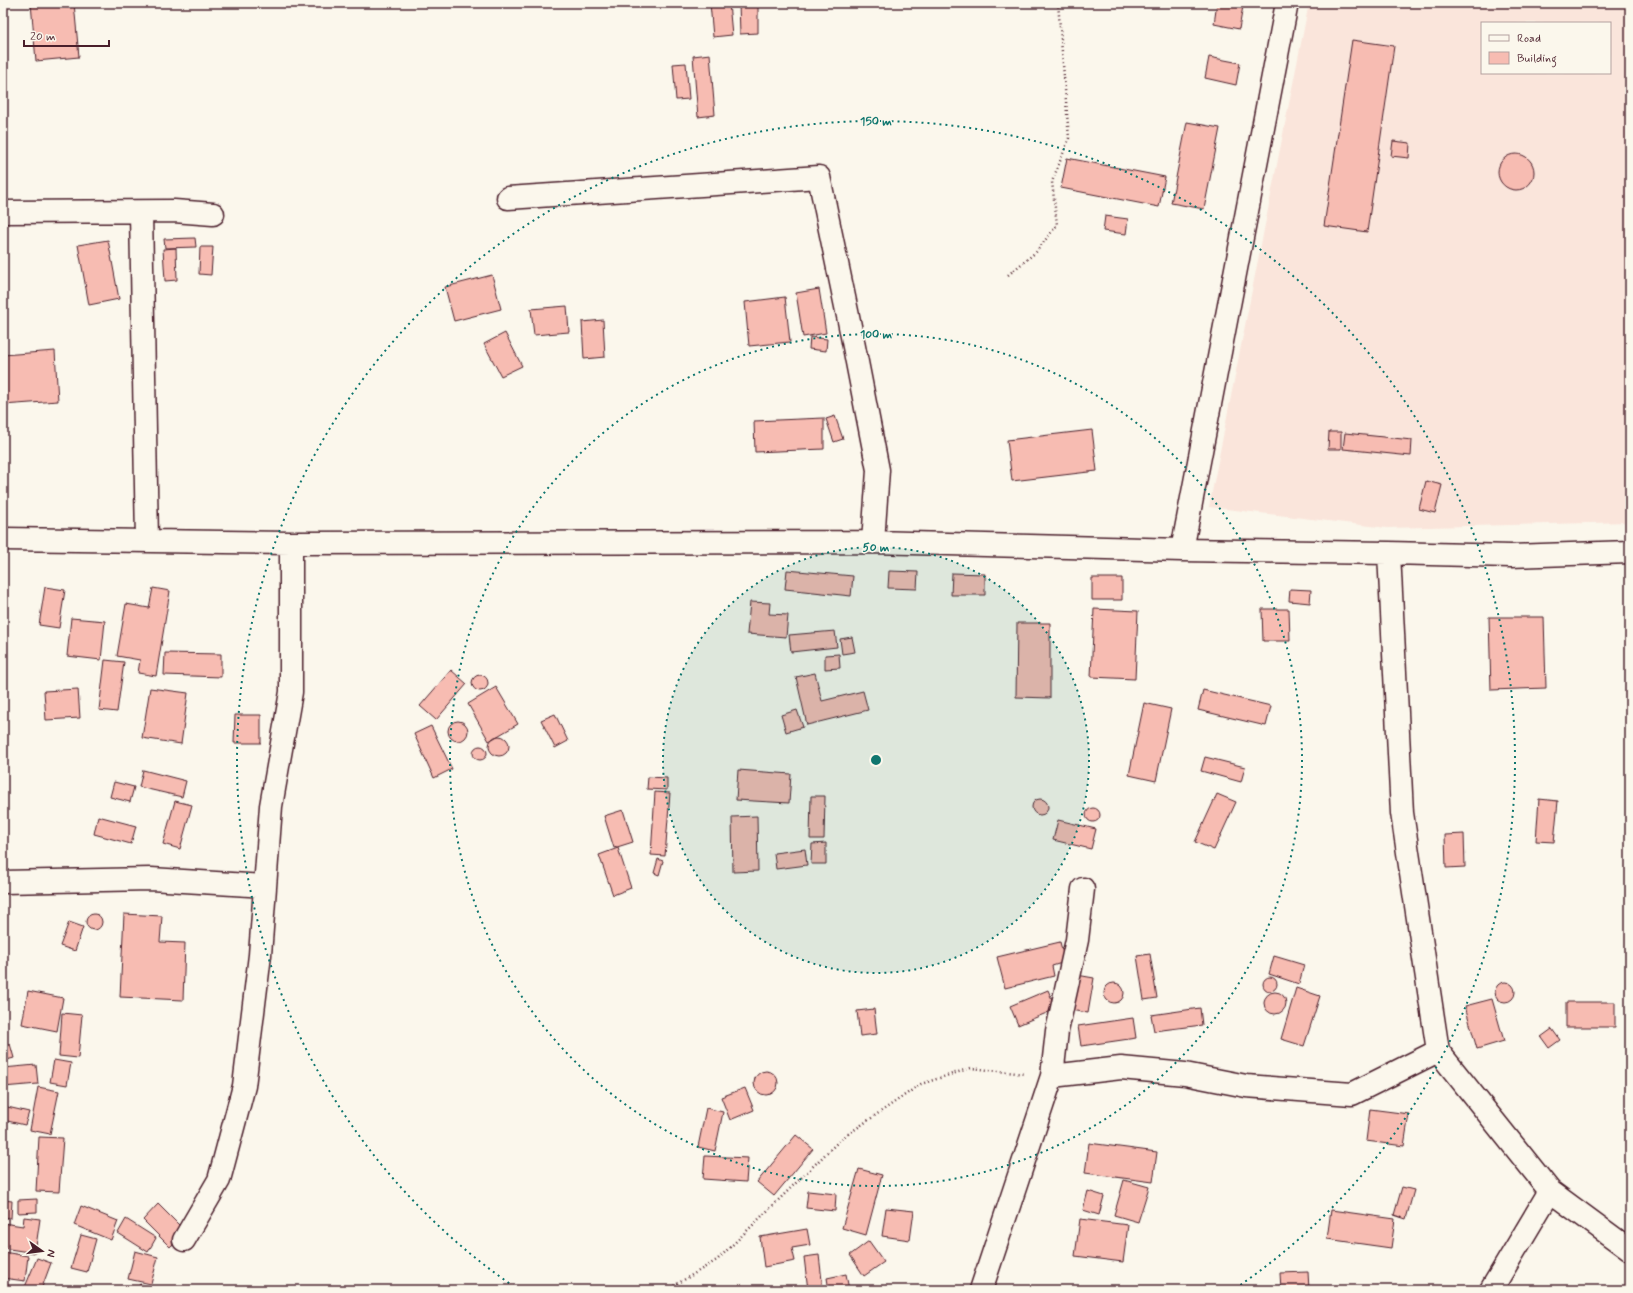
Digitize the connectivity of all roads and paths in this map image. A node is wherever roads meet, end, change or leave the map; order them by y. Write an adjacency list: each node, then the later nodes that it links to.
1 (1058, 3): 7 (path)
2 (1287, 3): 12 (street)
3 (508, 198): 10 (street)
4 (3, 212): 5 (street)
5 (141, 212): 6 (street); 9 (street)
6 (213, 214)
7 (1008, 275)
8 (3, 539): 9 (street)
9 (147, 541): 11 (street)
10 (873, 542): 11 (street); 12 (street)
11 (291, 543): 16 (street)
12 (1182, 550): 14 (street)
13 (1630, 552): 14 (street)
14 (1390, 553): 18 (street)
15 (3, 882): 16 (street)
16 (265, 886): 21 (street)
17 (1083, 889): 19 (street)
18 (1438, 1051): 19 (street); 20 (street)
19 (1052, 1076): 23 (path); 24 (street)
20 (1550, 1192): 22 (street); 25 (street)
21 (184, 1240)
22 (1630, 1250)
23 (667, 1290)
24 (981, 1290)
25 (1492, 1290)

